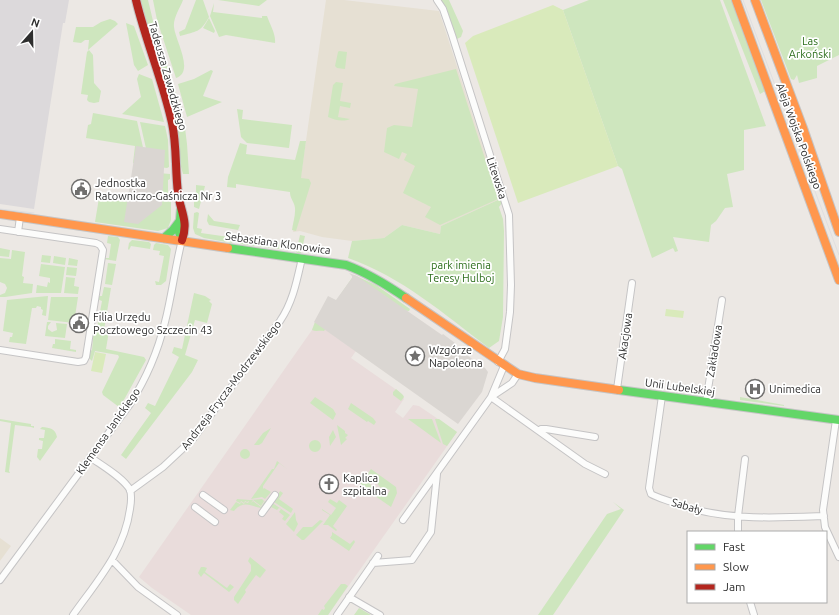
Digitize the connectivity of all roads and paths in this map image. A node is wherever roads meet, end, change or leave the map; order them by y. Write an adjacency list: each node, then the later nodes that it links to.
1 (136, 0): 5 (street, Tadeusza Zawadzkiego)
2 (437, 0): 19 (street, Litewska)
3 (736, 0): 15 (street, Aleja Wojska Polskiego)
4 (755, 0): 10 (street, Aleja Wojska Polskiego)
5 (181, 206): 8 (street, Tadeusza Zawadzkiego); 13 (street, Tadeusza Zawadzkiego)
6 (0, 214): 7 (street, Sebastiana Klonowica)
7 (20, 217): 11 (street); 12 (street, Sebastiana Klonowica)
8 (179, 222): 12 (street); 13 (street, Tadeusza Zawadzkiego)
9 (0, 229): 11 (street)
10 (839, 230)
11 (18, 232): 18 (street)
12 (164, 238): 13 (street, Sebastiana Klonowica)
13 (182, 240): 14 (street, Sebastiana Klonowica); 28 (street, Klemensa Janickiego)
14 (302, 258): 19 (street, Sebastiana Klonowica); 32 (street, Andrzeja Frycza-Modrzewskiego)
15 (839, 280)
16 (632, 283): 21 (street, Akacjowa)
17 (722, 300): 24 (street, Zakładowa)
18 (0, 350)
19 (501, 364): 20 (street, Unii Lubelskiej); 23 (street)
20 (518, 374): 21 (street, Unii Lubelskiej); 23 (street)
21 (617, 389): 22 (street, Unii Lubelskiej)
22 (662, 396): 24 (street, Unii Lubelskiej); 38 (street, Sabały)
23 (491, 397): 26 (street); 30 (street)
24 (706, 402): 25 (street, Unii Lubelskiej)
25 (838, 420): 39 (street)
26 (539, 431): 27 (street); 31 (street)
27 (595, 437)
28 (90, 457): 32 (street); 49 (street, Klemensa Janickiego)
29 (745, 460): 38 (street)
30 (437, 472): 40 (street); 48 (street)
31 (605, 474)
32 (130, 491): 47 (street)
33 (203, 495): 36 (street)
34 (274, 495): 37 (street)
35 (195, 507): 41 (street)
36 (224, 510)
37 (262, 513)
38 (738, 516): 39 (street, Sabały); 42 (street)
39 (824, 516): 44 (street)
40 (403, 520)
41 (215, 522)
42 (738, 531)
43 (827, 531): 46 (street)
44 (827, 531)
45 (378, 556): 48 (street)
46 (839, 557)
47 (112, 560): 52 (street); 53 (street)
48 (373, 563): 50 (street)
49 (0, 580)
50 (349, 597): 54 (street); 55 (street)
51 (750, 603): 56 (street)
52 (73, 615)
53 (176, 615)
54 (337, 615)
55 (380, 615)
56 (754, 615)

